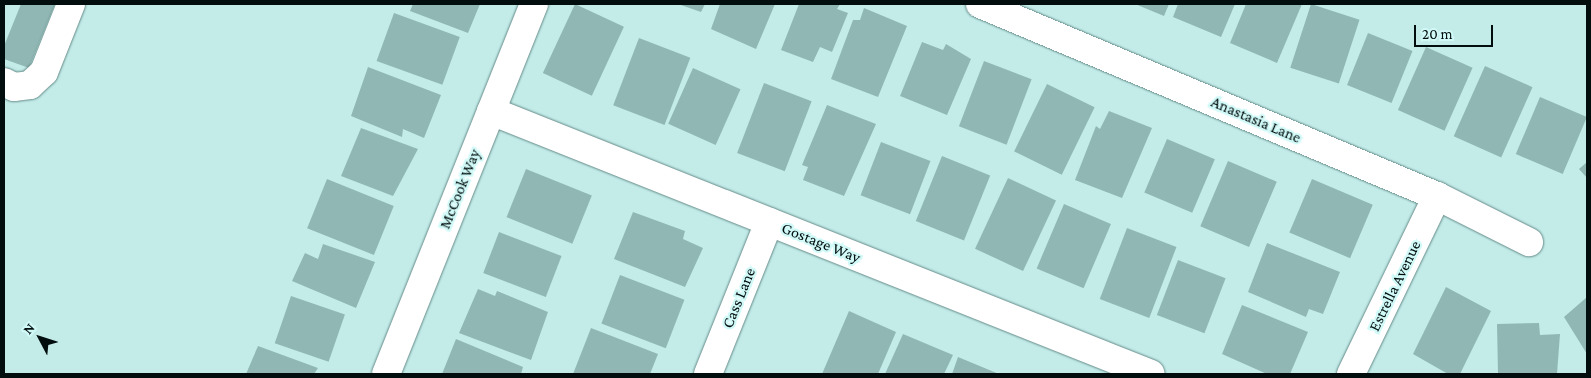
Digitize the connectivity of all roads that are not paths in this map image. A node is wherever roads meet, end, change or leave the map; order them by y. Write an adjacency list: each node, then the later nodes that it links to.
1 (71, 4): 4 (street)
2 (534, 4): 5 (street, McCook Way)
3 (980, 4): 6 (street, Anastasia Lane)
4 (4, 82)
5 (491, 111): 7 (street, Gostage Way); 9 (street, McCook Way)
6 (1437, 196): 8 (street, Anastasia Lane); 12 (street, Estrella Avenue)
7 (769, 222): 10 (street, Cass Lane); 11 (street, Gostage Way)
8 (1529, 242)
9 (386, 374)
10 (708, 374)
11 (1150, 374)
12 (1351, 374)

